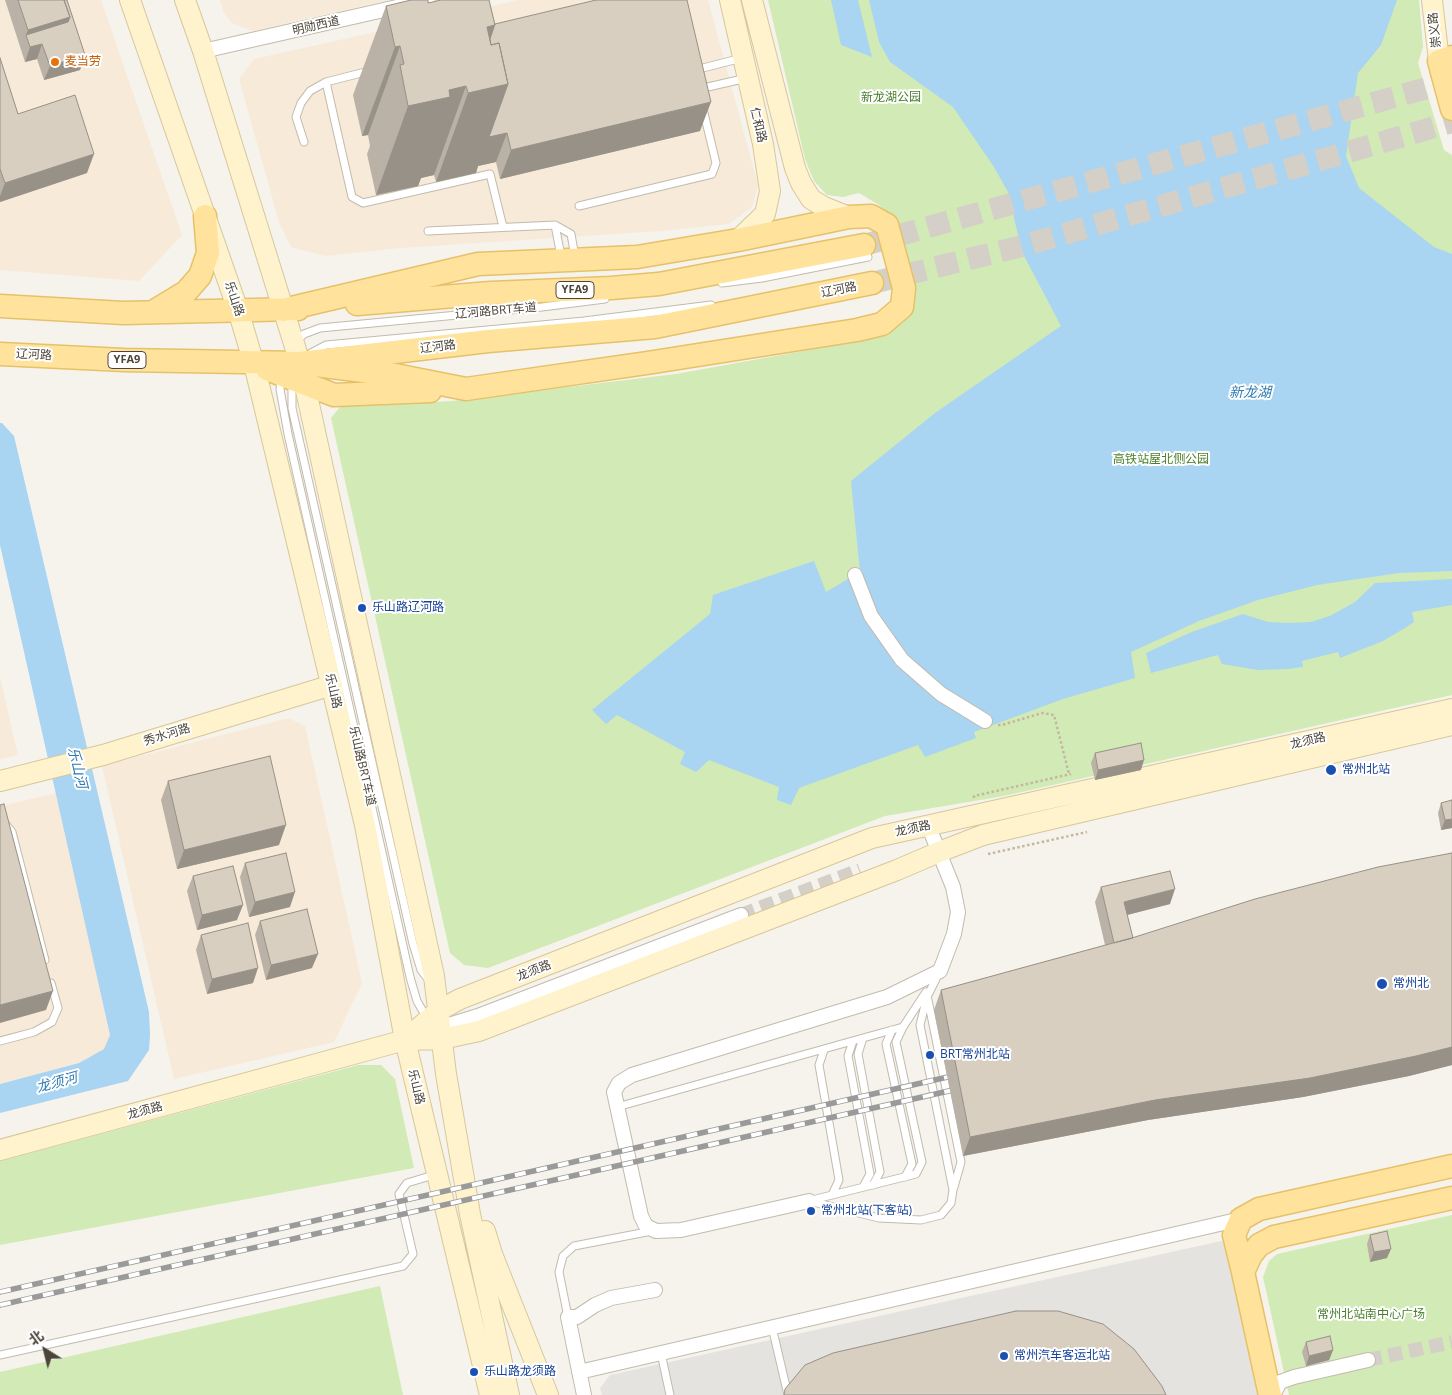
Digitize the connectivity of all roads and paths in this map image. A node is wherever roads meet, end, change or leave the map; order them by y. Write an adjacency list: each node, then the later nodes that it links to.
1 (130, 0): 19 (street, 乐山路)
2 (186, 0): 7 (street)
3 (428, 0): 7 (street, 明勋西道)
4 (730, 0): 8 (street, 仁和路)
5 (752, 0): 20 (street, 仁和路)
6 (1432, 0): 9 (street, 崇义路)
7 (203, 51): 35 (street)
8 (743, 58): 12 (lane); 13 (street, 仁和路)
9 (1445, 59): 16 (main road)
10 (692, 60): 12 (lane)
11 (374, 70): 14 (lane)
12 (694, 70): 15 (lane)
13 (748, 78): 15 (lane); 24 (street, 仁和路)
14 (326, 82): 17 (lane); 22 (lane)
15 (698, 89): 18 (lane)
16 (1452, 108)
17 (304, 142)
18 (579, 206)
19 (205, 216): 34 (street, 乐山路); 36 (main road)
20 (849, 217): 24 (main road); 39 (main road)
21 (554, 225): 22 (lane); 26 (lane); 26 (lane)
22 (503, 227): 23 (lane)
23 (428, 231)
24 (738, 240): 26 (main road)
25 (866, 251): 28 (lane); 35 (main road, YFA9)
26 (569, 260): 35 (main road)
27 (872, 283): 39 (main road, 辽河路)
28 (714, 284)
29 (666, 290): 30 (lane)
30 (647, 293)
31 (609, 298): 39 (lane, 辽河路BRT车道)
32 (723, 303): 39 (lane, 辽河路BRT车道)
33 (0, 306): 36 (main road, YFA9)
34 (238, 310): 35 (main road, YFA9); 36 (main road, YFA9); 38 (street, 乐山路)
35 (283, 310): 39 (street)
36 (152, 312)
37 (0, 354): 38 (main road, 辽河路 / YFA9)
38 (254, 364): 39 (main road, 辽河路); 41 (street, 乐山路)
39 (290, 369): 54 (street); 57 (lane, 乐山路BRT车道)
40 (855, 575): 43 (street)
41 (332, 685): 46 (street, 秀水河路); 61 (street, 乐山路)
42 (1452, 709): 48 (street, 龙须路)
43 (989, 723): 45 (path)
44 (1452, 725): 50 (street, 龙须路)
45 (1069, 775)
46 (0, 781)
47 (0, 817): 62 (lane)
48 (928, 826): 50 (street); 55 (street, 龙须路)
49 (1087, 832): 51 (path)
50 (938, 852): 53 (street); 57 (street, 龙须路)
51 (988, 854)
52 (741, 915): 57 (street)
53 (940, 971): 56 (lane); 58 (lane); 65 (street)
54 (443, 990): 55 (lane); 57 (street)
55 (480, 991): 57 (street, 龙须路)
56 (928, 997): 73 (lane); 73 (lane)
57 (438, 1024): 61 (street, 龙须路); 66 (street)
58 (903, 1027): 59 (lane); 70 (lane)
59 (892, 1030): 60 (lane); 70 (lane)
60 (863, 1038): 63 (lane); 71 (lane)
61 (405, 1040): 67 (street, 龙须路); 69 (street, 乐山路)
62 (0, 1041)
63 (853, 1042): 64 (lane); 72 (lane)
64 (824, 1050): 65 (lane); 74 (lane)
65 (616, 1107): 78 (street)
66 (458, 1143): 88 (street); 89 (street)
67 (0, 1150)
68 (1452, 1166): 77 (main road)
69 (437, 1174): 84 (lane); 87 (street, 乐山路)
70 (905, 1177): 71 (lane)
71 (873, 1185): 72 (lane)
72 (863, 1188): 74 (lane)
73 (953, 1190): 76 (lane)
74 (832, 1195): 76 (lane)
75 (1452, 1198): 79 (main road)
76 (809, 1201): 78 (street)
77 (1241, 1219): 79 (main road); 82 (street)
78 (656, 1231): 81 (lane)
79 (1243, 1272): 93 (main road)
80 (654, 1290): 81 (street)
81 (568, 1317): 86 (street)
82 (772, 1327): 83 (street); 92 (lane)
83 (661, 1353): 86 (street); 91 (lane)
84 (0, 1355)
85 (1368, 1360): 93 (street)
86 (579, 1372): 90 (street)
87 (490, 1395)
88 (509, 1395)
89 (548, 1395)
90 (584, 1395)
91 (670, 1395)
92 (788, 1395)
93 (1272, 1395)

